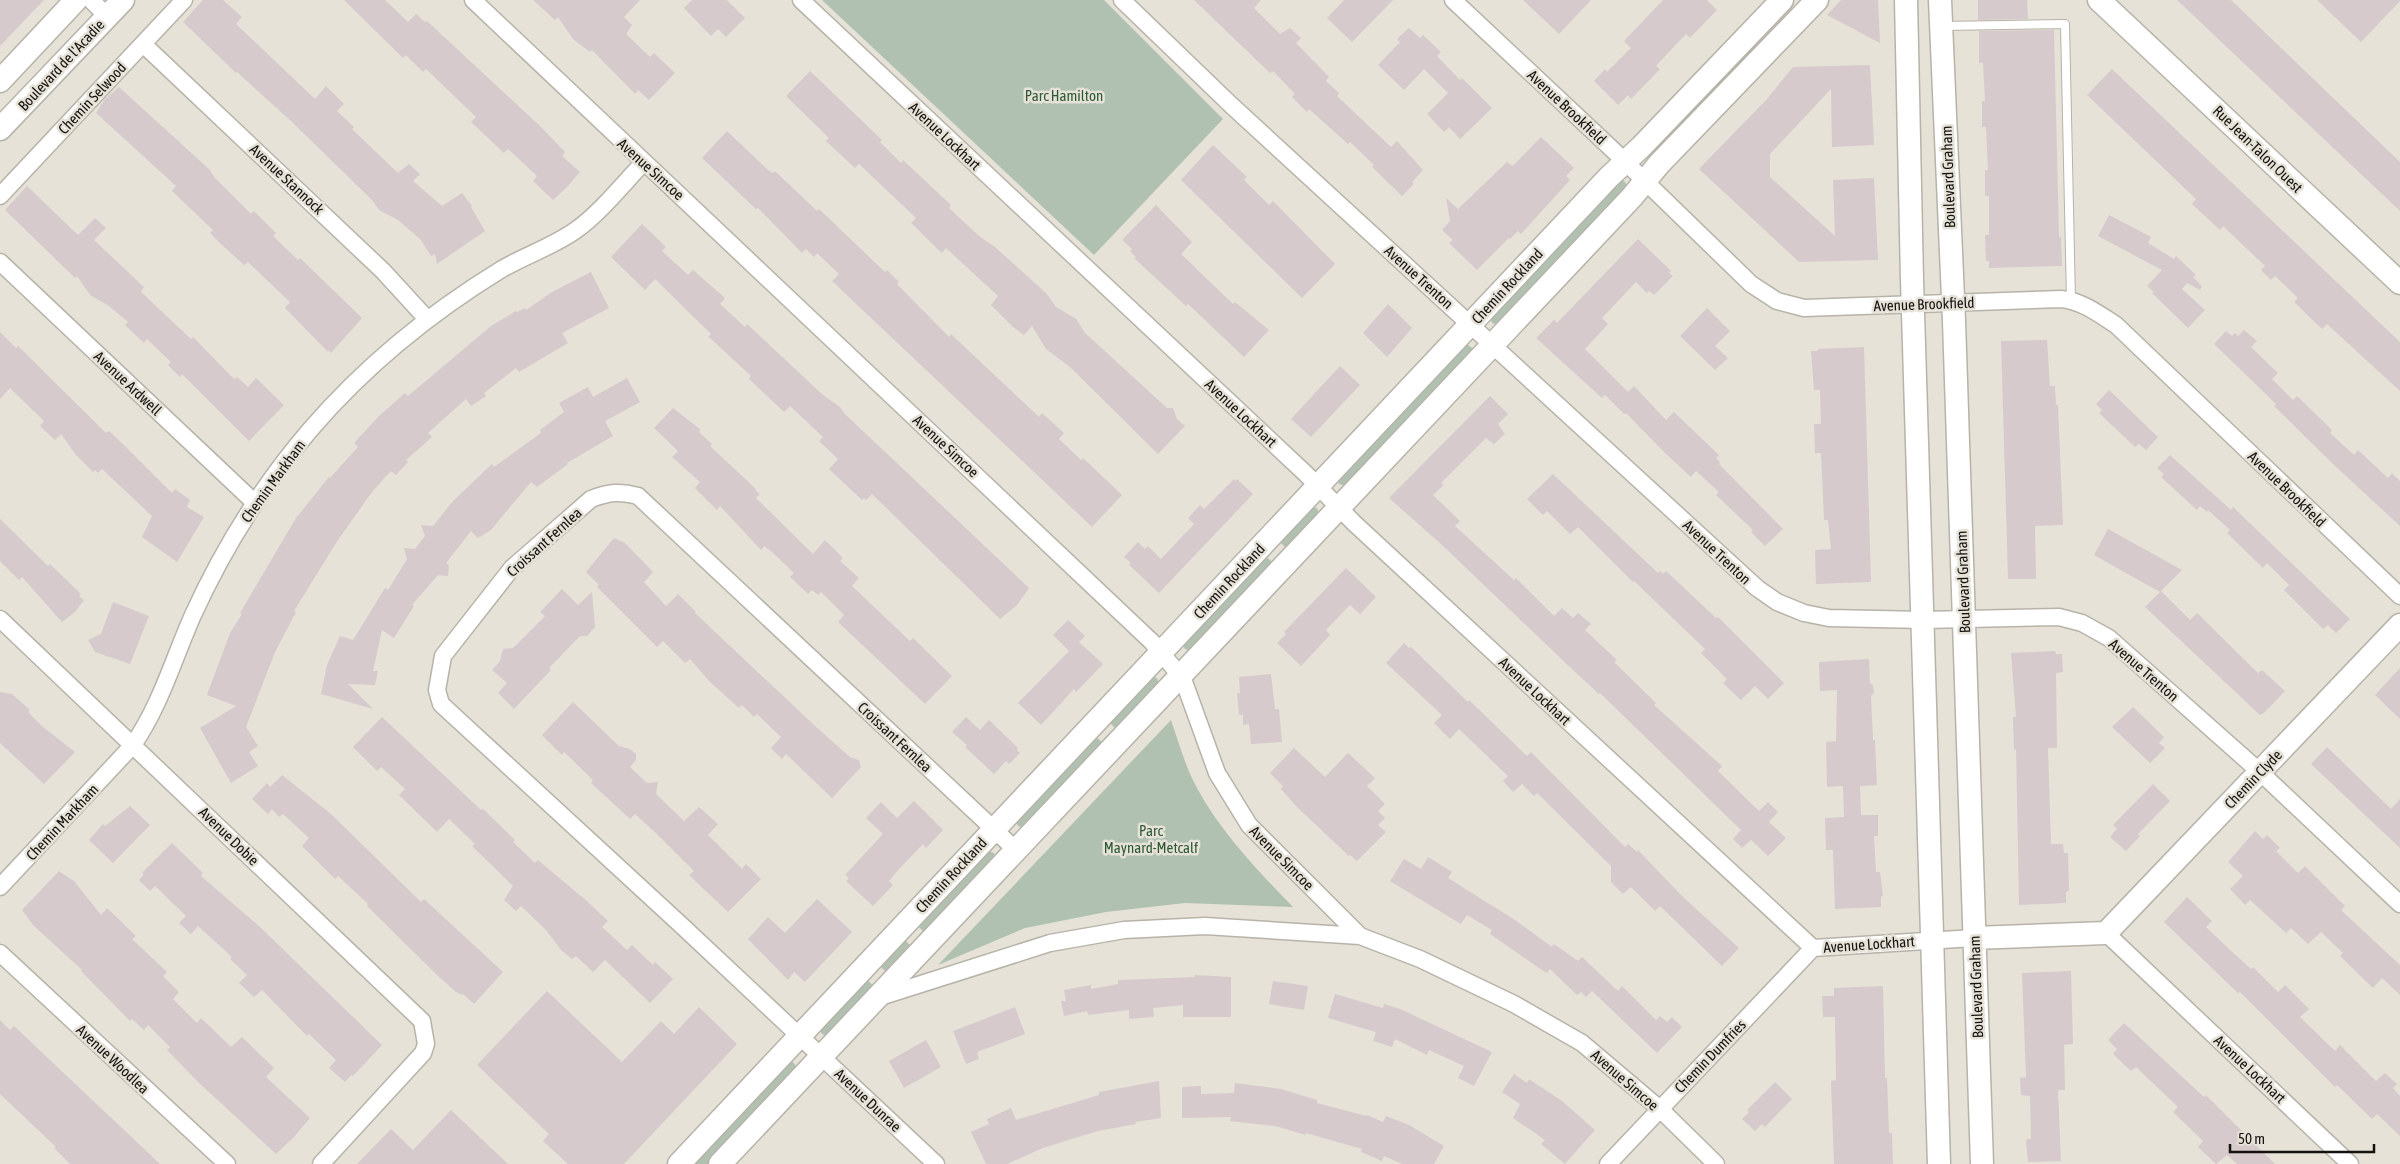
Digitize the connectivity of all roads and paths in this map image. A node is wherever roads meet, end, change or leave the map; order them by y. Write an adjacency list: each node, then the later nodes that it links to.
1 (76, 0): 18 (street)
2 (90, 0): 14 (street)
3 (123, 0): 14 (street, Boulevard de l'Acadie)
4 (184, 0): 17 (street, Chemin Selwood)
5 (473, 0): 20 (street, Avenue Simcoe)
6 (801, 0): 32 (street, Avenue Lockhart)
7 (1122, 0): 30 (street, Avenue Trenton)
8 (1453, 0): 21 (street, Avenue Brookfield)
9 (1782, 0): 15 (street); 21 (street, Chemin Rockland)
10 (1817, 0): 15 (street, Chemin Rockland)
11 (1906, 0): 28 (street)
12 (1940, 0): 16 (street, Boulevard Graham)
13 (2106, 5): 25 (street, Rue Jean-Talon Ouest)
14 (107, 16): 19 (street, Boulevard de l'Acadie)
15 (1800, 17): 22 (street, Chemin Rockland)
16 (1941, 26): 26 (lane); 27 (street, Boulevard Graham)
17 (143, 44): 23 (street, Chemin Selwood); 29 (street, Avenue Stannock)
18 (0, 81)
19 (0, 130)
20 (644, 162): 29 (street, Chemin Markham); 40 (street, Avenue Simcoe)
21 (1626, 162): 22 (street, Avenue Brookfield); 30 (street, Chemin Rockland)
22 (1646, 181): 28 (street, Avenue Brookfield); 31 (street, Chemin Rockland)
23 (0, 196)
24 (0, 262): 33 (street, Avenue Ardwell)
25 (2400, 283)
26 (2071, 300): 27 (street, Avenue Brookfield); 35 (street, Avenue Brookfield)
27 (1953, 303): 28 (street, Avenue Brookfield); 37 (street, Boulevard Graham)
28 (1914, 306): 38 (street)
29 (428, 319): 33 (street, Chemin Markham)
30 (1471, 324): 31 (street, Avenue Trenton); 32 (street, Chemin Rockland)
31 (1492, 345): 34 (street, Chemin Rockland); 38 (street, Avenue Trenton)
32 (1318, 486): 34 (street, Avenue Lockhart); 40 (street, Chemin Rockland)
33 (255, 503): 42 (street, Chemin Markham)
34 (1339, 507): 41 (street, Chemin Rockland); 52 (street, Avenue Lockhart)
35 (2400, 596)
36 (0, 619): 42 (street, Avenue Dobie)
37 (1964, 619): 38 (street, Avenue Trenton); 43 (street, Avenue Trenton); 50 (street, Boulevard Graham)
38 (1924, 620): 51 (street)
39 (2400, 624): 43 (street, Chemin Clyde)
40 (1162, 652): 41 (street, Avenue Simcoe); 44 (street, Chemin Rockland)
41 (1180, 675): 45 (street, Chemin Rockland); 49 (street, Avenue Simcoe)
42 (133, 745): 46 (street, Chemin Markham); 59 (street, Avenue Dobie)
43 (2260, 772): 47 (street, Avenue Trenton); 48 (street, Chemin Clyde)
44 (994, 830): 45 (street, Croissant Fernlea); 55 (street, Chemin Rockland); 55 (street, Croissant Fernlea)
45 (1016, 850): 54 (street, Chemin Rockland)
46 (0, 887)
47 (2400, 904)
48 (2106, 933): 50 (street, Avenue Lockhart); 67 (street, Avenue Lockhart)
49 (1360, 936): 54 (street, Avenue Simcoe); 57 (street, Avenue Simcoe)
50 (1974, 938): 51 (street, Avenue Lockhart); 66 (street, Boulevard Graham)
51 (1932, 940): 52 (street, Avenue Lockhart); 65 (street)
52 (1813, 948): 57 (street, Chemin Dumfries)
53 (0, 953): 58 (street, Avenue Woodlea)
54 (875, 999): 56 (street, Chemin Rockland)
55 (800, 1036): 56 (street, Avenue Dunrae); 60 (street, Chemin Rockland)
56 (821, 1056): 61 (street, Chemin Rockland); 62 (street, Avenue Dunrae)
57 (1660, 1109): 63 (street, Chemin Dumfries); 64 (street, Avenue Simcoe)
58 (227, 1164)
59 (321, 1164)
60 (679, 1164)
61 (720, 1164)
62 (936, 1164)
63 (1608, 1164)
64 (1716, 1164)
65 (1939, 1164)
66 (1982, 1164)
67 (2350, 1164)

